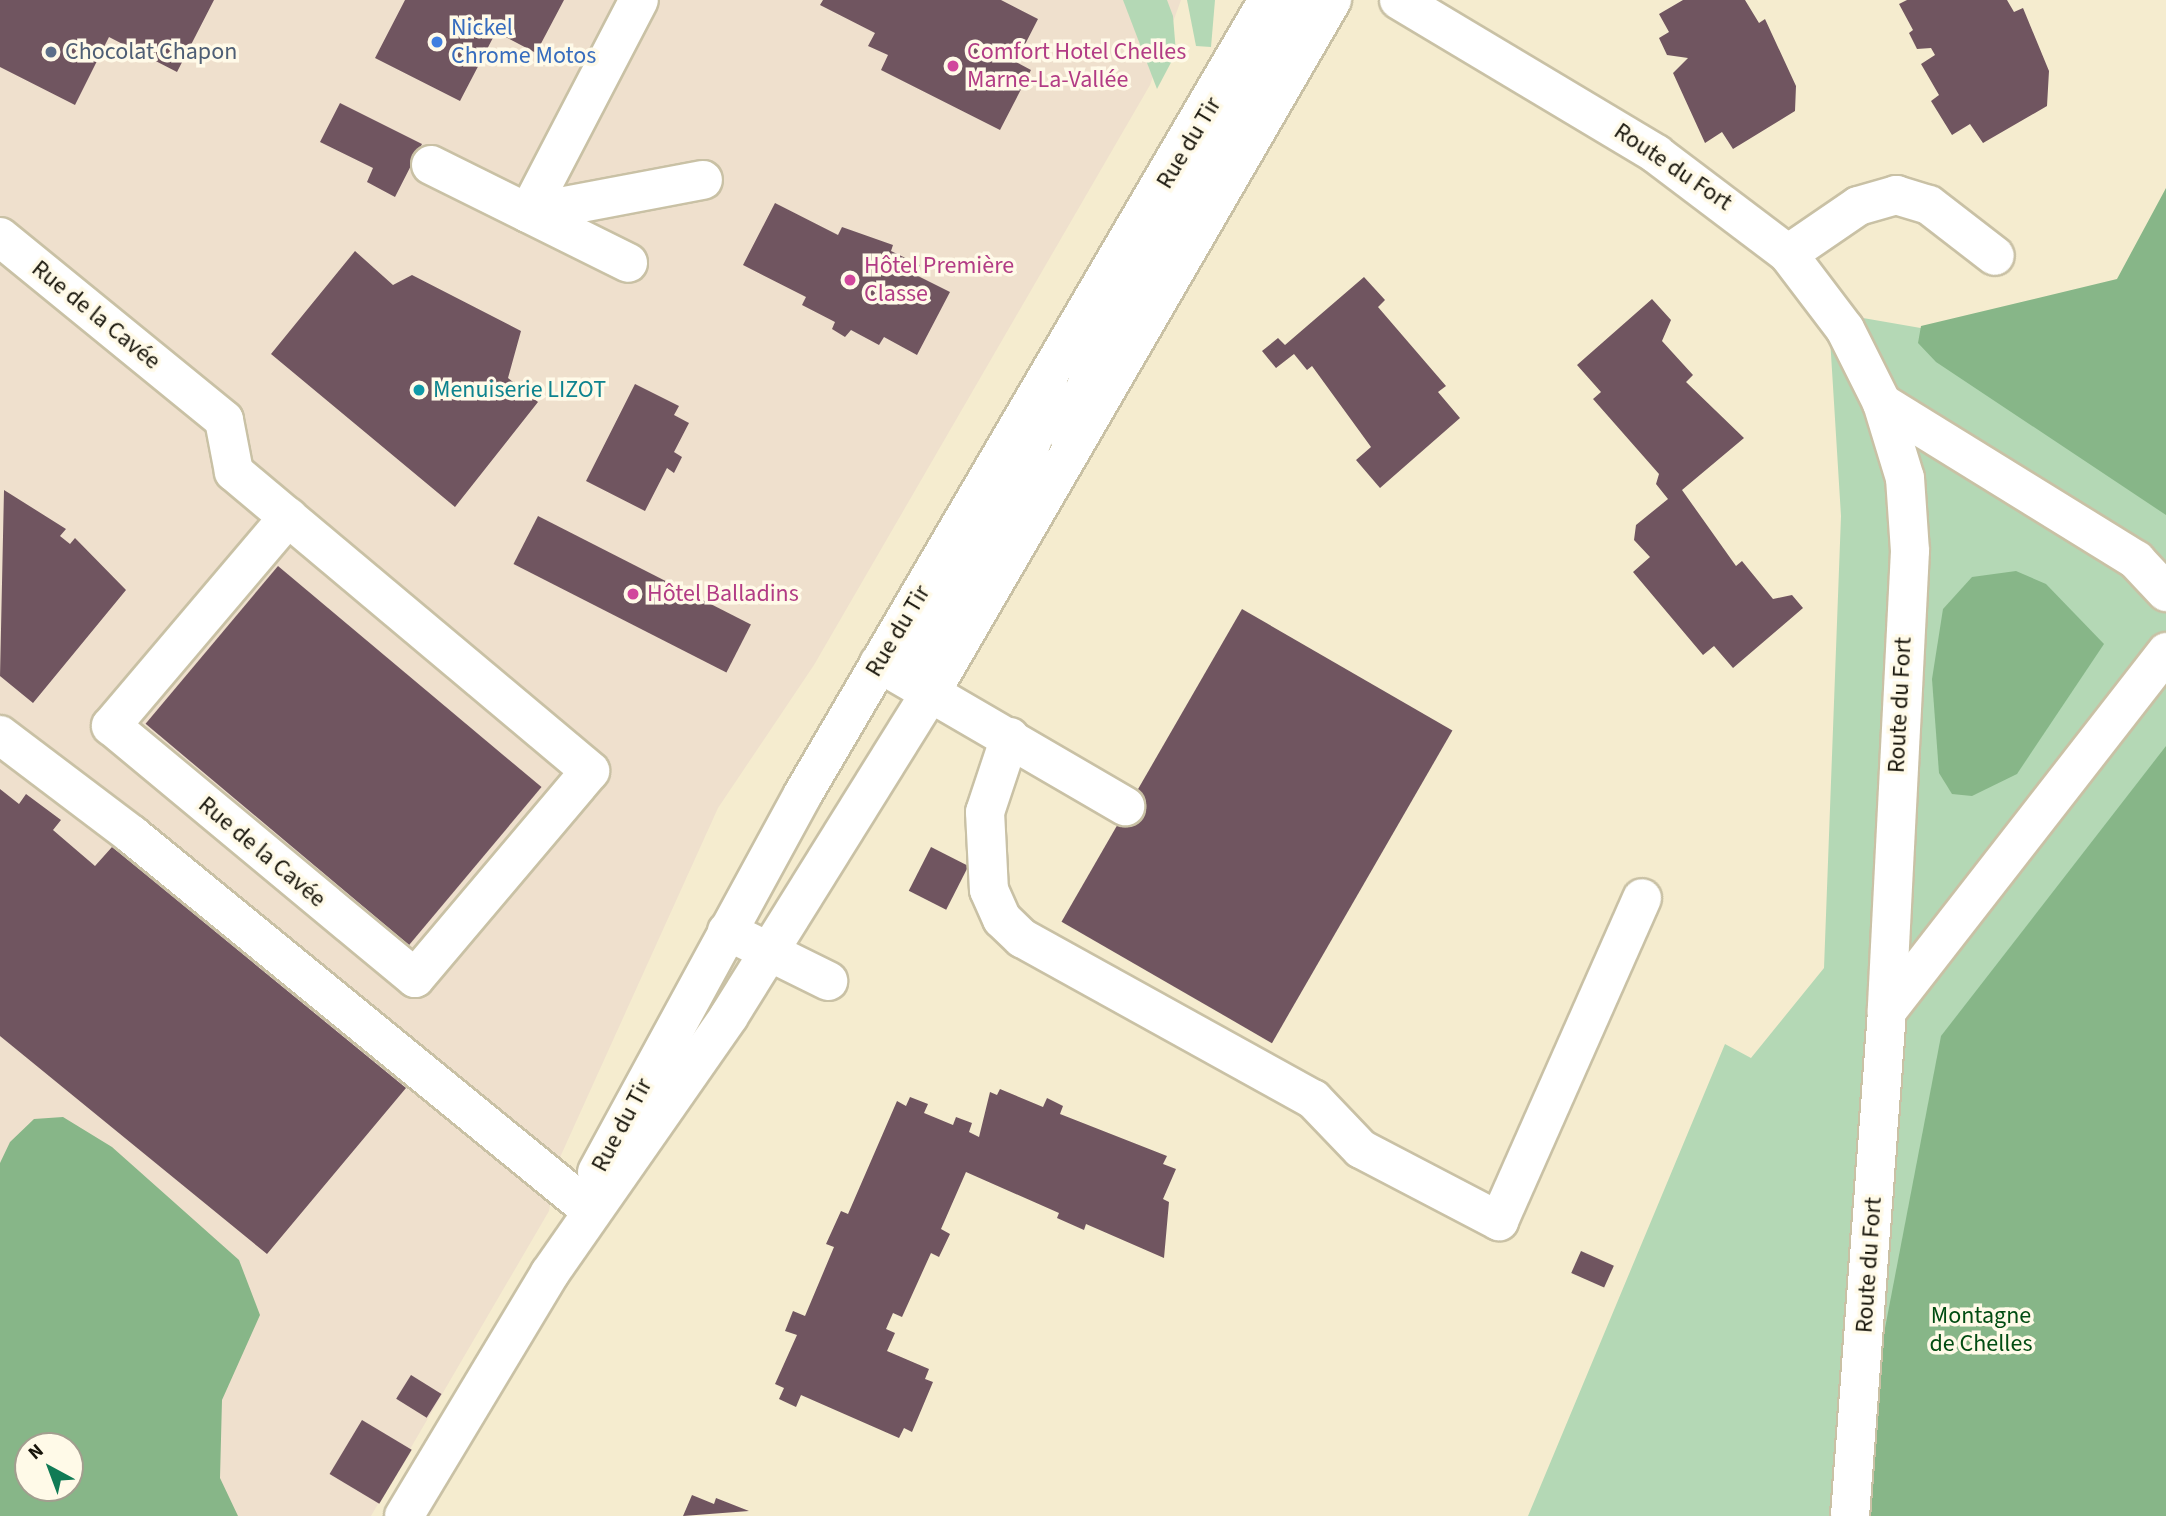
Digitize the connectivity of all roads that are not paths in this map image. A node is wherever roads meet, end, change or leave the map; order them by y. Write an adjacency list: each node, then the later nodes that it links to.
1 (639, 0): 9 (main road)
2 (1268, 0): 14 (main road, Rue du Tir)
3 (1300, 0): 16 (main road, Rue du Tir)
4 (1332, 0): 16 (main road, Rue du Tir)
5 (1399, 0): 6 (main road, Route du Fort)
6 (1447, 12): 11 (main road, Route du Fort)
7 (432, 165): 9 (main road)
8 (703, 180): 9 (main road)
9 (528, 213): 13 (main road)
10 (0, 237): 17 (main road, Rue de la Cavée)
11 (1788, 254): 12 (main road); 15 (main road, Route du Fort)
12 (1994, 256)
13 (628, 264)
14 (1063, 356): 20 (main road, Rue du Tir); 21 (main road)
15 (1882, 403): 18 (main road); 29 (main road, Route du Fort)
16 (1051, 483): 21 (main road, Rue du Tir)
17 (288, 517): 17 (main road, Rue de la Cavée)
18 (2166, 592)
19 (2166, 652): 29 (main road)
20 (879, 663): 21 (main road); 26 (main road, Rue du Tir)
21 (931, 692): 23 (main road); 27 (main road, Rue du Tir)
22 (0, 735): 30 (main road)
23 (1010, 737): 24 (main road); 25 (main road)
24 (1125, 806)
25 (1642, 898)
26 (727, 931): 27 (main road); 30 (main road, Rue du Tir)
27 (770, 953): 28 (main road); 31 (main road, Rue du Tir)
28 (828, 981)
29 (1887, 1011): 32 (main road, Route du Fort)
30 (582, 1203): 31 (main road, Rue du Tir)
31 (550, 1273): 33 (main road, Rue du Tir)
32 (1857, 1435): 34 (main road, Route du Fort); 35 (main road, Route du Fort)
33 (404, 1516)
34 (1824, 1516)
35 (1850, 1516)

